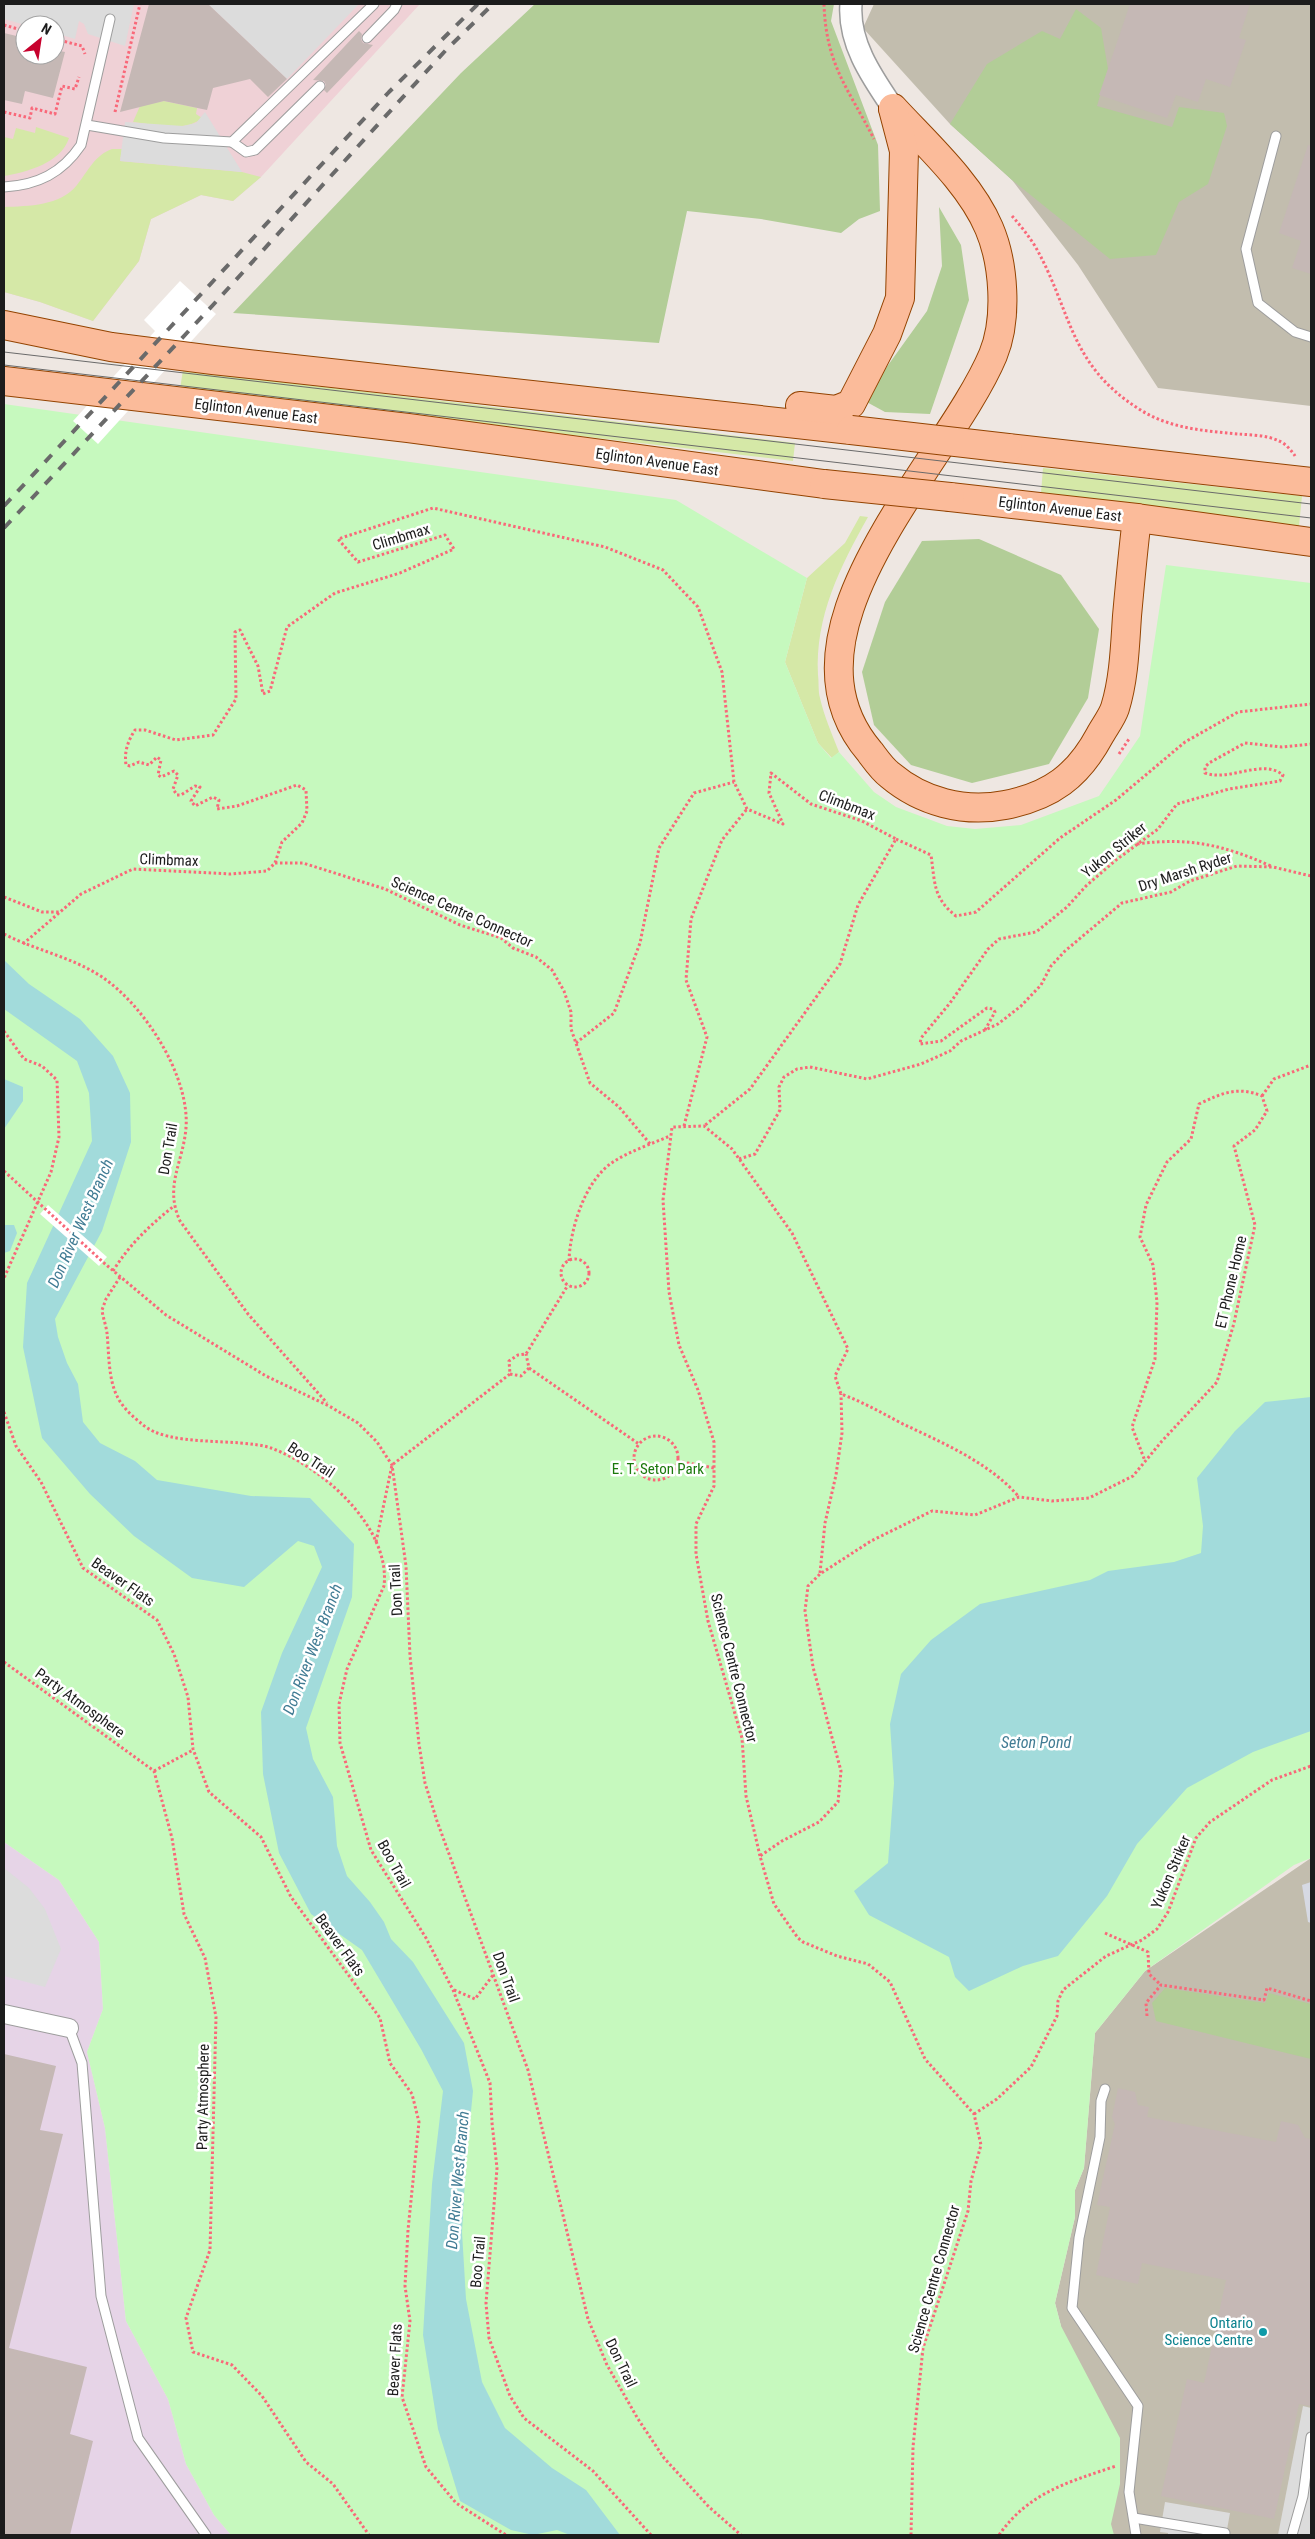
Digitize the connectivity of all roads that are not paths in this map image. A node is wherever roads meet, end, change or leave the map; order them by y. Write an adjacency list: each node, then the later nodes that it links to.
1 (374, 4): 10 (lane)
2 (397, 4): 5 (lane)
3 (851, 4): 7 (street)
4 (110, 19): 8 (lane)
5 (367, 38)
6 (320, 86): 10 (lane)
7 (892, 108): 15 (main road); 17 (main road)
8 (86, 125): 10 (lane); 11 (lane)
9 (1276, 136): 13 (lane)
10 (232, 142)
11 (4, 187)
12 (4, 325): 15 (main road)
13 (1311, 337)
14 (4, 381): 17 (main road, Eglinton Avenue East, bridge)
15 (558, 397): 16 (main road, bridge)
16 (1306, 481)
17 (1137, 518): 18 (main road, Eglinton Avenue East)
18 (1311, 542)
19 (4, 2014): 20 (street)
20 (69, 2028): 25 (lane)
21 (1105, 2089): 23 (lane)
22 (1311, 2437): 27 (lane)
23 (1134, 2518): 24 (lane); 26 (lane)
24 (1225, 2533)
25 (206, 2535)
26 (1136, 2535)
27 (1292, 2535)

